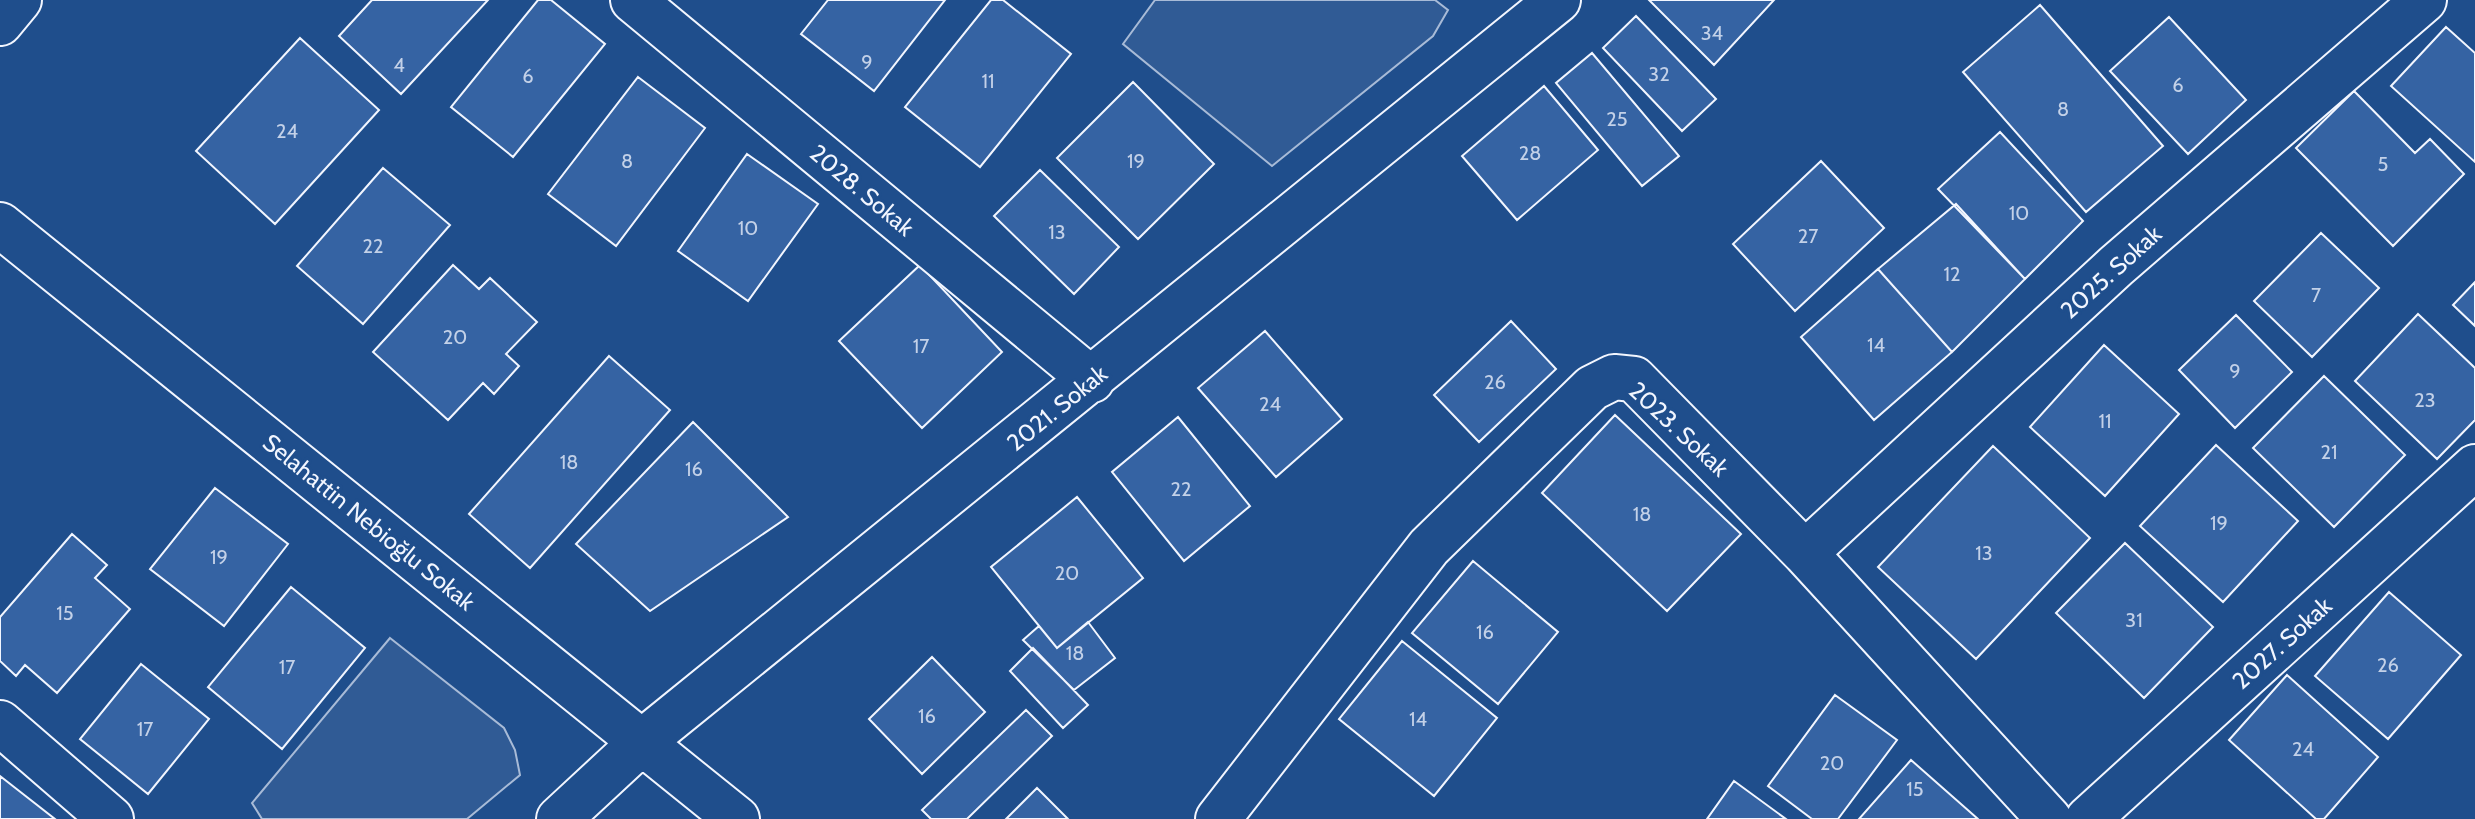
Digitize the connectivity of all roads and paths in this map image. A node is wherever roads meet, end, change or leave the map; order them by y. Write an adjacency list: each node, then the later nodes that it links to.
1 (19, 0): 5 (street)
2 (633, 0): 7 (street, 2028. Sokak)
3 (2424, 0): 9 (street, 2025. Sokak)
4 (1547, 3): 7 (street, 2021. Sokak)
5 (0, 23)
6 (0, 225): 11 (street, Selahattin Nebioğlu Sokak)
7 (1092, 380): 11 (street, 2021. Sokak)
8 (2475, 467): 17 (street, 2027. Sokak)
9 (1805, 553): 15 (street, 2023. Sokak); 16 (street, 2023. Sokak)
10 (0, 723): 12 (street)
11 (642, 742): 13 (street, 2021. Sokak); 14 (street, Selahattin Nebioğlu Sokak)
12 (111, 819)
13 (559, 819)
14 (737, 819)
15 (1218, 819)
16 (2049, 819)
17 (2088, 819)

